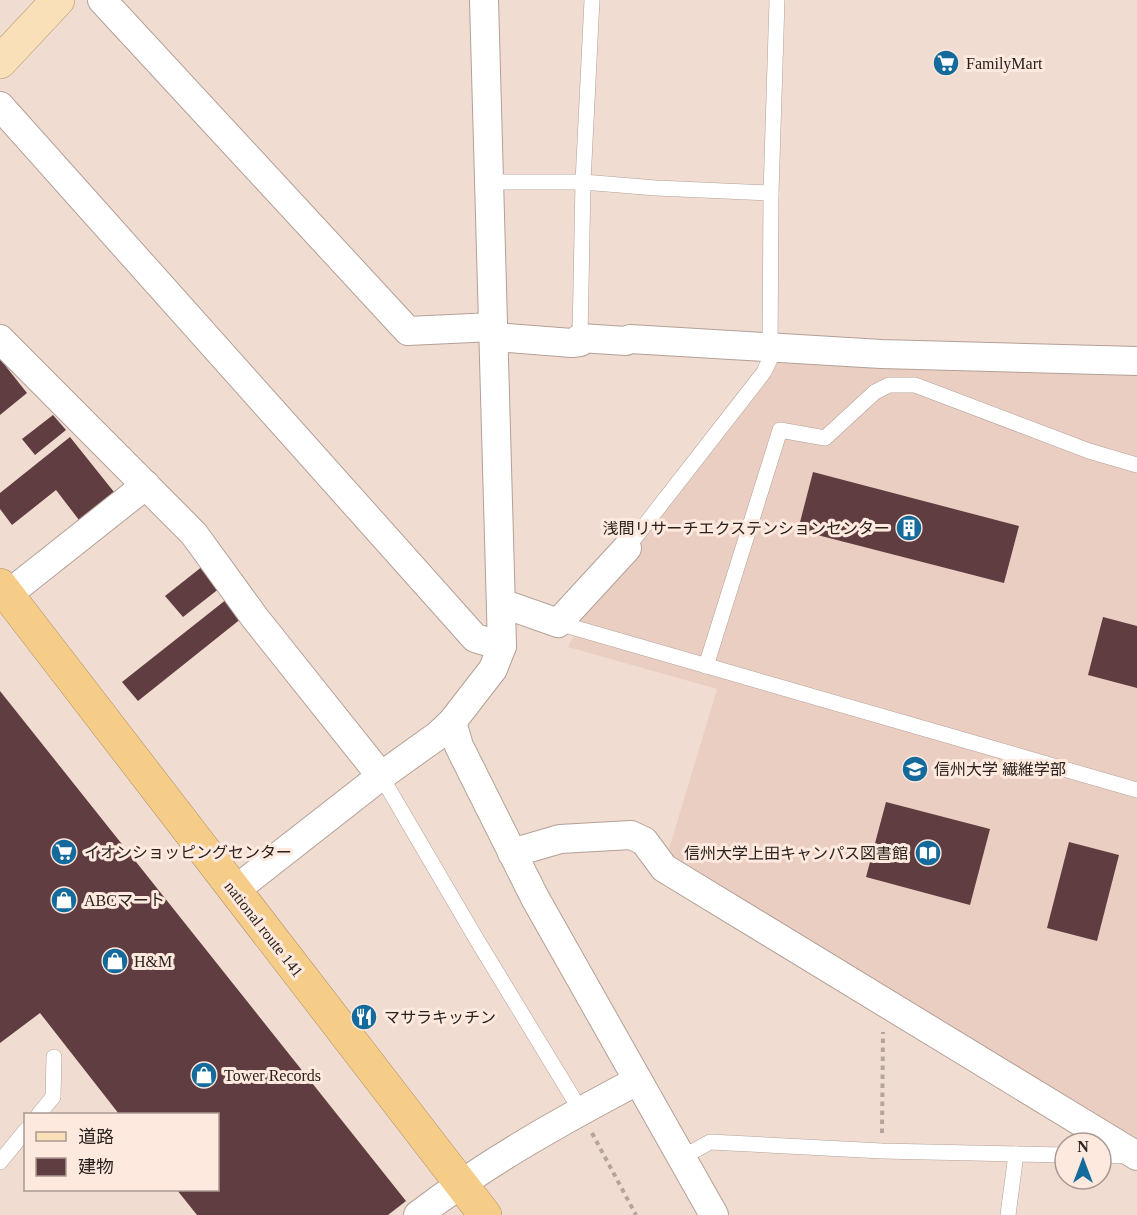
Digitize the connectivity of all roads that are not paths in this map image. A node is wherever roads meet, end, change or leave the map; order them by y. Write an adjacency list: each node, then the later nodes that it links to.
1 (58, 0): 6 (main road)
2 (102, 0): 11 (street)
3 (484, 0): 8 (street)
4 (592, 0): 9 (lane)
5 (777, 0): 10 (lane)
6 (0, 62)
7 (0, 106): 22 (street)
8 (490, 182): 9 (lane); 11 (street)
9 (583, 182): 10 (lane); 12 (lane)
10 (771, 192): 14 (lane)
11 (494, 332): 12 (street); 20 (street)
12 (580, 338): 14 (street)
13 (0, 339): 17 (street)
14 (770, 354): 15 (street); 18 (lane)
15 (1137, 361)
16 (1137, 465): 23 (lane)
17 (146, 485): 19 (street); 25 (street)
18 (627, 548): 21 (street)
19 (4, 590): 28 (highway, national route 141)
20 (501, 603): 21 (street); 22 (street)
21 (558, 623): 23 (lane)
22 (502, 646): 24 (street)
23 (706, 666): 26 (lane)
24 (452, 722): 25 (street); 27 (street)
25 (381, 776): 28 (street); 31 (lane)
26 (1137, 790)
27 (512, 853): 30 (street); 37 (street)
28 (234, 891): 40 (highway, national route 141)
29 (54, 1057): 32 (lane)
30 (637, 1081): 31 (street); 38 (street)
31 (581, 1111): 40 (street)
32 (40, 1113)
33 (24, 1133): 39 (lane)
34 (1016, 1154): 35 (lane); 38 (lane); 44 (lane)
35 (1053, 1155)
36 (1113, 1155): 37 (lane)
37 (1137, 1156)
38 (681, 1158): 43 (street)
39 (0, 1162)
40 (460, 1183): 41 (street); 42 (highway, national route 141)
41 (418, 1215)
42 (485, 1215)
43 (714, 1215)
44 (1008, 1215)

